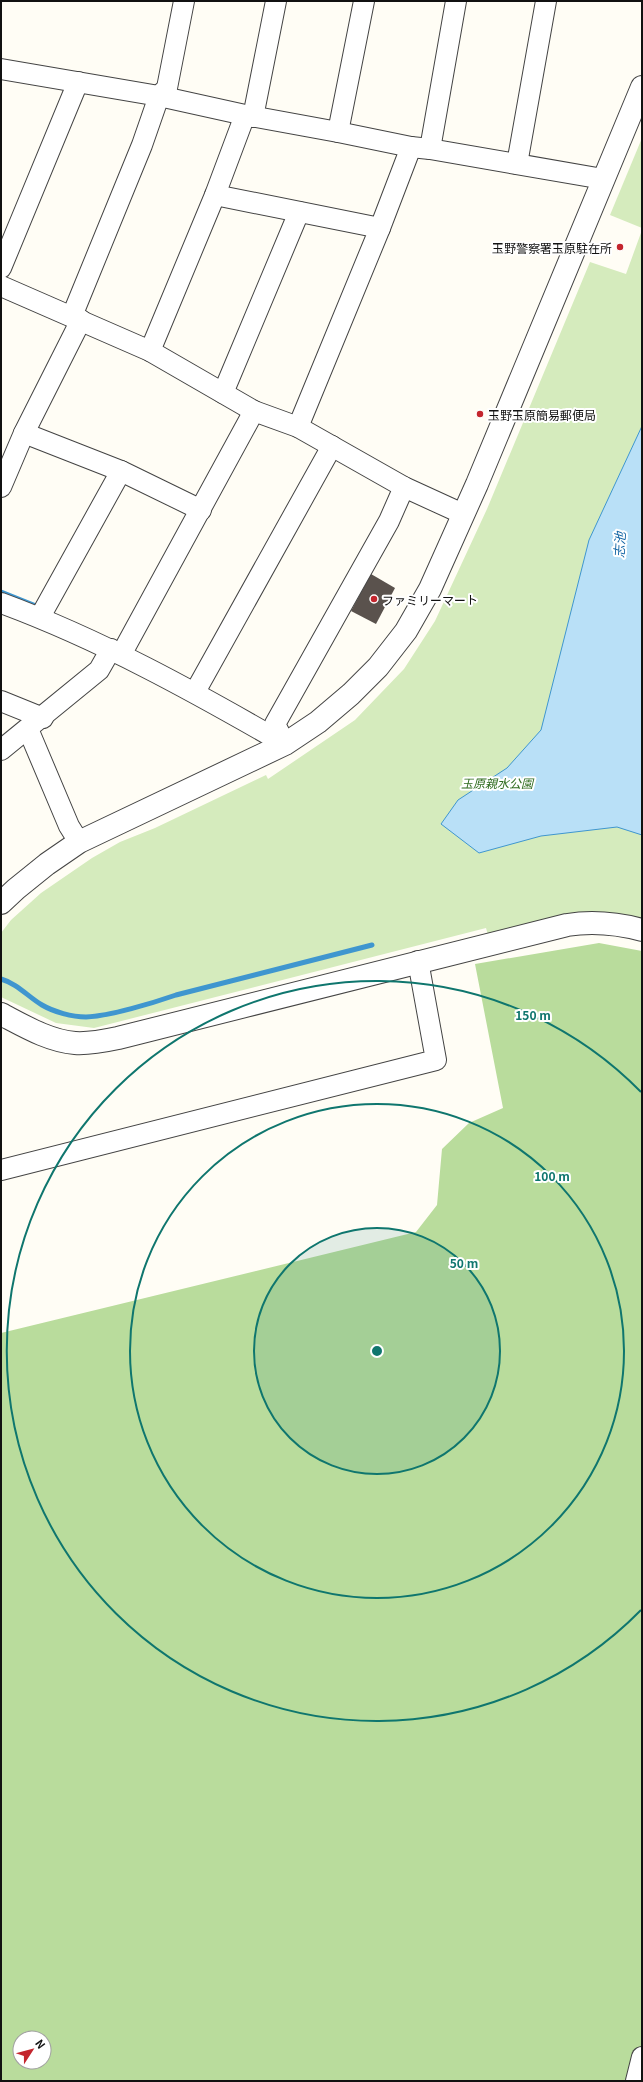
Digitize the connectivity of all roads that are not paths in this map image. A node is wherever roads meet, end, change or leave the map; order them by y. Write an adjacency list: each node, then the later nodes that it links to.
1 (184, 1): 9 (street)
2 (276, 1): 10 (street)
3 (364, 1): 11 (street)
4 (456, 1): 12 (street)
5 (546, 1): 13 (street)
6 (1, 68): 7 (street)
7 (78, 82): 9 (street); 18 (street)
8 (642, 87): 14 (street)
9 (159, 96): 10 (street); 20 (street)
10 (249, 116): 11 (street); 15 (street)
11 (338, 132): 12 (street)
12 (421, 148): 13 (street); 17 (street)
13 (518, 164): 14 (street)
14 (603, 179): 31 (street)
15 (215, 195): 16 (street); 21 (street)
16 (299, 212): 17 (street); 22 (street)
17 (380, 228): 24 (street)
18 (1, 268)
19 (1, 286): 20 (street)
20 (77, 318): 21 (street); 25 (street)
21 (150, 351): 22 (street)
22 (223, 393): 23 (street)
23 (254, 411): 24 (street); 30 (street)
24 (298, 427): 26 (street)
25 (24, 433): 27 (street); 28 (street)
26 (332, 446): 29 (street); 35 (street)
27 (121, 471): 30 (street); 33 (street)
28 (1, 487)
29 (404, 487): 31 (street); 38 (street)
30 (201, 510): 34 (street)
31 (463, 514): 38 (street)
32 (1, 603): 33 (street)
33 (43, 612): 34 (street)
34 (121, 649): 35 (street); 37 (street)
35 (198, 688): 38 (street)
36 (1, 701): 37 (street)
37 (35, 723): 39 (street); 40 (street)
38 (286, 744): 40 (street)
39 (1, 750)
40 (79, 842): 41 (street)
41 (1, 904)
42 (642, 930): 43 (street)
43 (418, 962): 44 (street); 45 (street)
44 (1, 1014)
45 (1, 1170)
46 (642, 2057): 47 (street)
47 (636, 2081)

